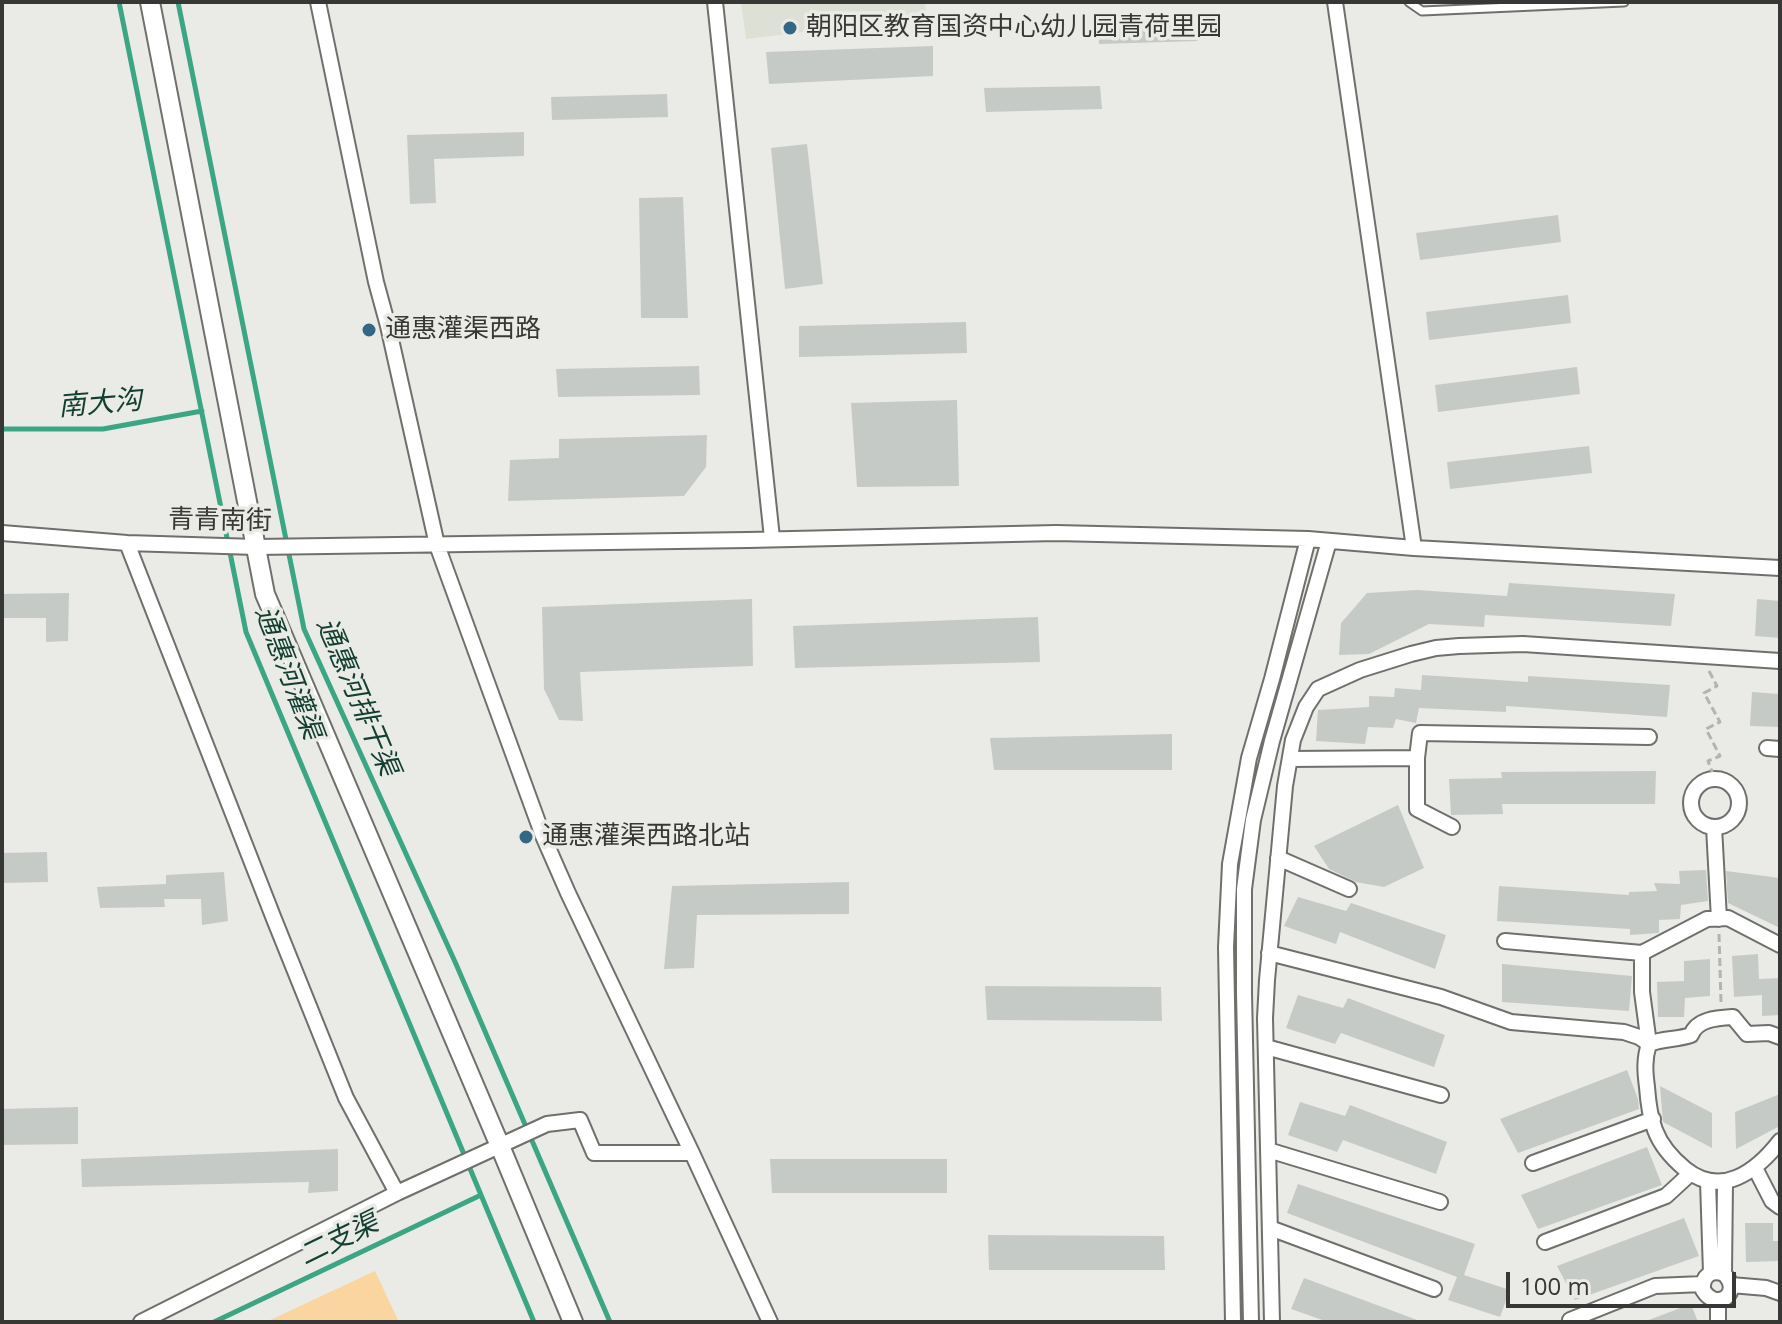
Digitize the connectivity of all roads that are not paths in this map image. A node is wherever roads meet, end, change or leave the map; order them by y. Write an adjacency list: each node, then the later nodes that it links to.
1 (150, 2): 15 (street)
2 (318, 2): 14 (street)
3 (715, 2): 10 (street)
4 (1335, 2): 16 (street)
5 (1409, 2): 7 (lane)
6 (1624, 2): 8 (lane)
7 (1568, 3): 8 (lane)
8 (1586, 3)
9 (2, 533): 13 (street, 青青南街)
10 (772, 538): 11 (street, 青青南街); 14 (street, 青青南街)
11 (1308, 539): 12 (street, 青青南街); 58 (street)
12 (1329, 541): 16 (street, 青青南街); 59 (street)
13 (127, 543): 15 (street, 青青南街); 45 (street)
14 (437, 545): 15 (street, 青青南街); 39 (street)
15 (256, 547): 37 (street)
16 (1414, 548): 17 (street, 青青南街)
17 (1780, 568)
18 (1780, 661): 21 (street)
19 (1649, 737): 20 (street)
20 (1417, 758): 21 (street); 22 (street)
21 (1290, 759): 24 (street)
22 (1452, 827)
23 (1714, 827): 23 (street); 26 (street)
24 (1278, 858): 25 (street); 29 (street)
25 (1349, 889)
26 (1719, 919): 28 (street); 30 (street)
27 (1505, 941): 30 (street)
28 (1780, 945)
29 (1269, 953): 32 (street); 33 (street)
30 (1642, 953): 32 (street)
31 (1780, 1037): 32 (street)
32 (1649, 1044): 35 (street)
33 (1266, 1047): 34 (street); 38 (street)
34 (1441, 1095)
35 (1653, 1119): 40 (street); 42 (street)
36 (1780, 1141): 41 (street)
37 (500, 1146): 39 (street); 45 (street); 56 (street)
38 (1268, 1150): 46 (street); 48 (street)
39 (692, 1153): 57 (street)
40 (1533, 1163)
41 (1755, 1168): 44 (street); 47 (street)
42 (1691, 1173): 43 (street); 49 (street)
43 (1708, 1181): 44 (street); 50 (street)
44 (1725, 1182): 50 (street)
45 (397, 1193): 55 (street)
46 (1440, 1202)
47 (1780, 1207)
48 (1270, 1228): 51 (street); 60 (street)
49 (1545, 1242)
50 (1717, 1279): 52 (street); 53 (street); 53 (street); 54 (street)
51 (1434, 1289)
52 (1780, 1293)
53 (1718, 1301): 61 (street)
54 (1570, 1320)
55 (141, 1322)
56 (573, 1322)
57 (770, 1322)
58 (1233, 1322)
59 (1251, 1322)
60 (1272, 1322)
61 (1718, 1322)

